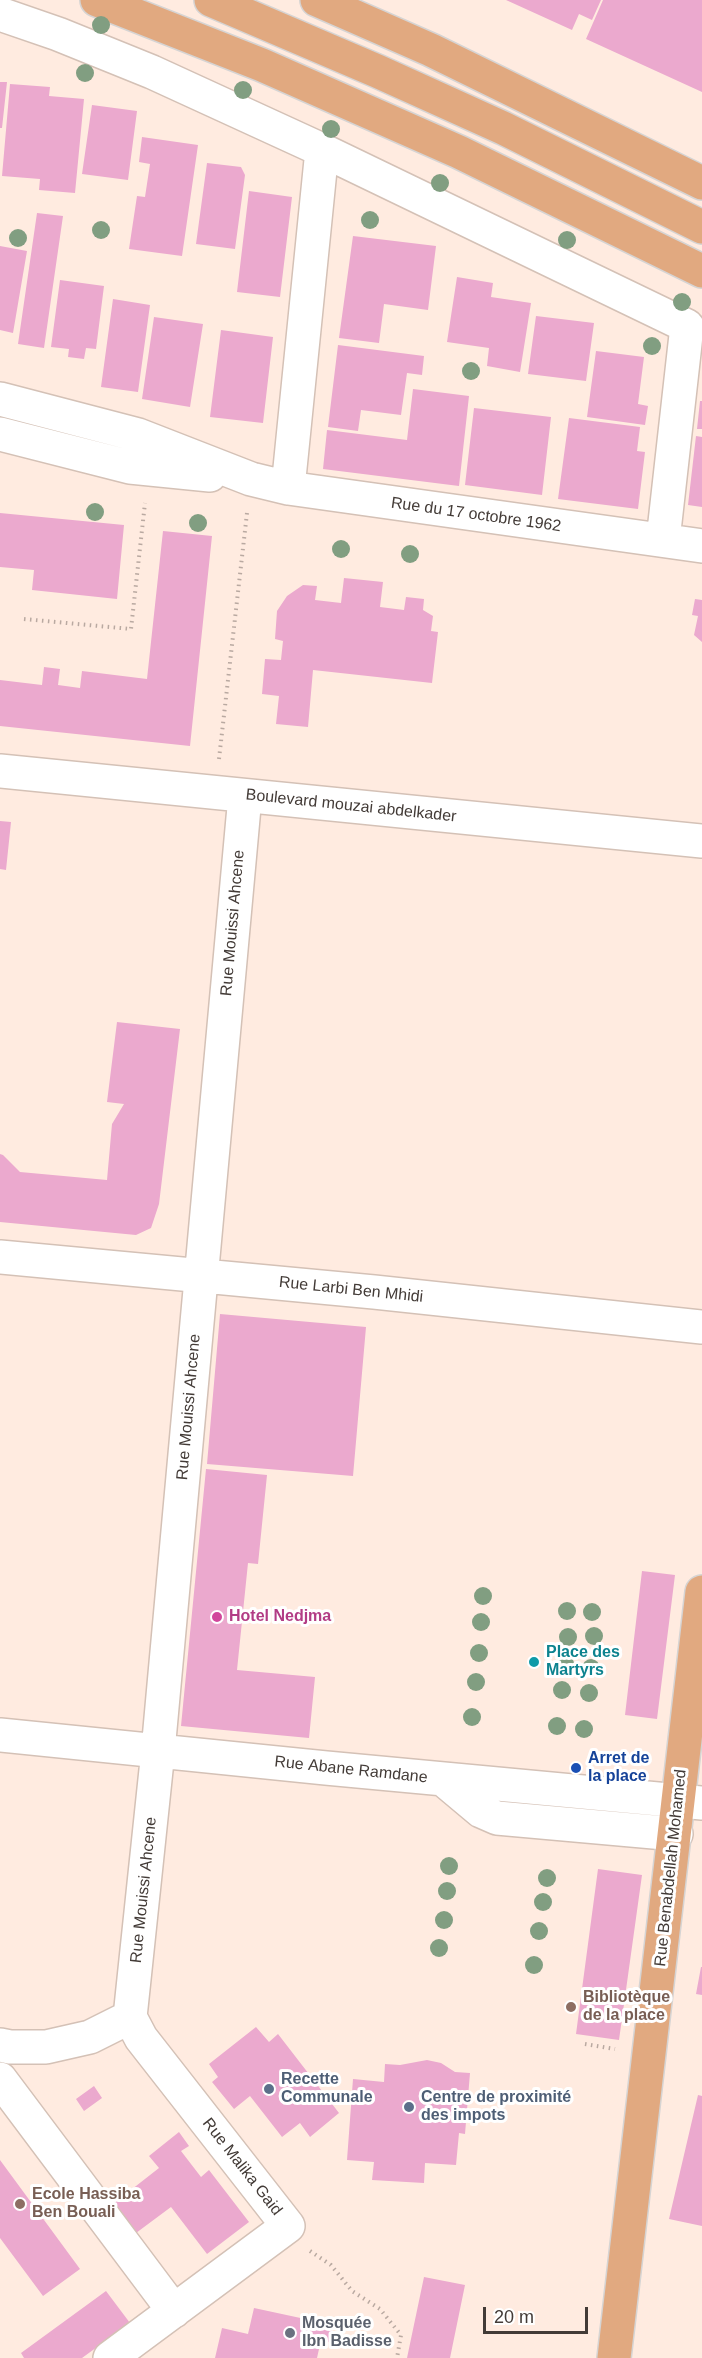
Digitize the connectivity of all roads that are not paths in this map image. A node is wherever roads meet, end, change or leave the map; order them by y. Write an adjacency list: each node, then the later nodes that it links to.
1 (97, 0): 8 (main road)
2 (211, 0): 7 (main road)
3 (317, 0): 6 (main road)
4 (0, 14): 5 (street)
5 (322, 150): 12 (street); 13 (street)
6 (702, 183)
7 (702, 227)
8 (702, 271)
9 (0, 399): 11 (street, Rue du 17 octobre 1962)
10 (0, 434): 11 (street, Rue du 17 octobre 1962)
11 (251, 479): 12 (street, Rue du 17 octobre 1962)
12 (288, 488): 13 (street, Rue du 17 octobre 1962)
13 (663, 540): 14 (street, Rue du 17 octobre 1962)
14 (702, 546)
15 (0, 771): 16 (street, Boulevard mouzai abdelkader)
16 (230, 794): 17 (street, Boulevard mouzai abdelkader); 19 (street, Rue Mouissi Ahcene)
17 (702, 841)
18 (0, 1257): 19 (street, Rue Larbi Ben Mhidi)
19 (200, 1275): 20 (street, Rue Larbi Ben Mhidi); 23 (street, Rue Mouissi Ahcene)
20 (702, 1327)
21 (702, 1592): 25 (main road, Rue Benabdellah Mohamed)
22 (0, 1735): 23 (street, Rue Abane Ramdane)
23 (158, 1751): 24 (street, Rue Abane Ramdane); 27 (street, Rue Mouissi Ahcene)
24 (444, 1780): 25 (street, Rue Abane Ramdane); 26 (street)
25 (690, 1802): 26 (main road, Rue Benabdellah Mohamed)
26 (676, 1834): 32 (main road, Rue Benabdellah Mohamed)
27 (130, 2017): 28 (street); 30 (street, Rue Malika Gaid)
28 (0, 2045)
29 (0, 2079): 30 (street)
30 (174, 2311): 31 (street, Rue Malika Gaid)
31 (110, 2358)
32 (614, 2358)

